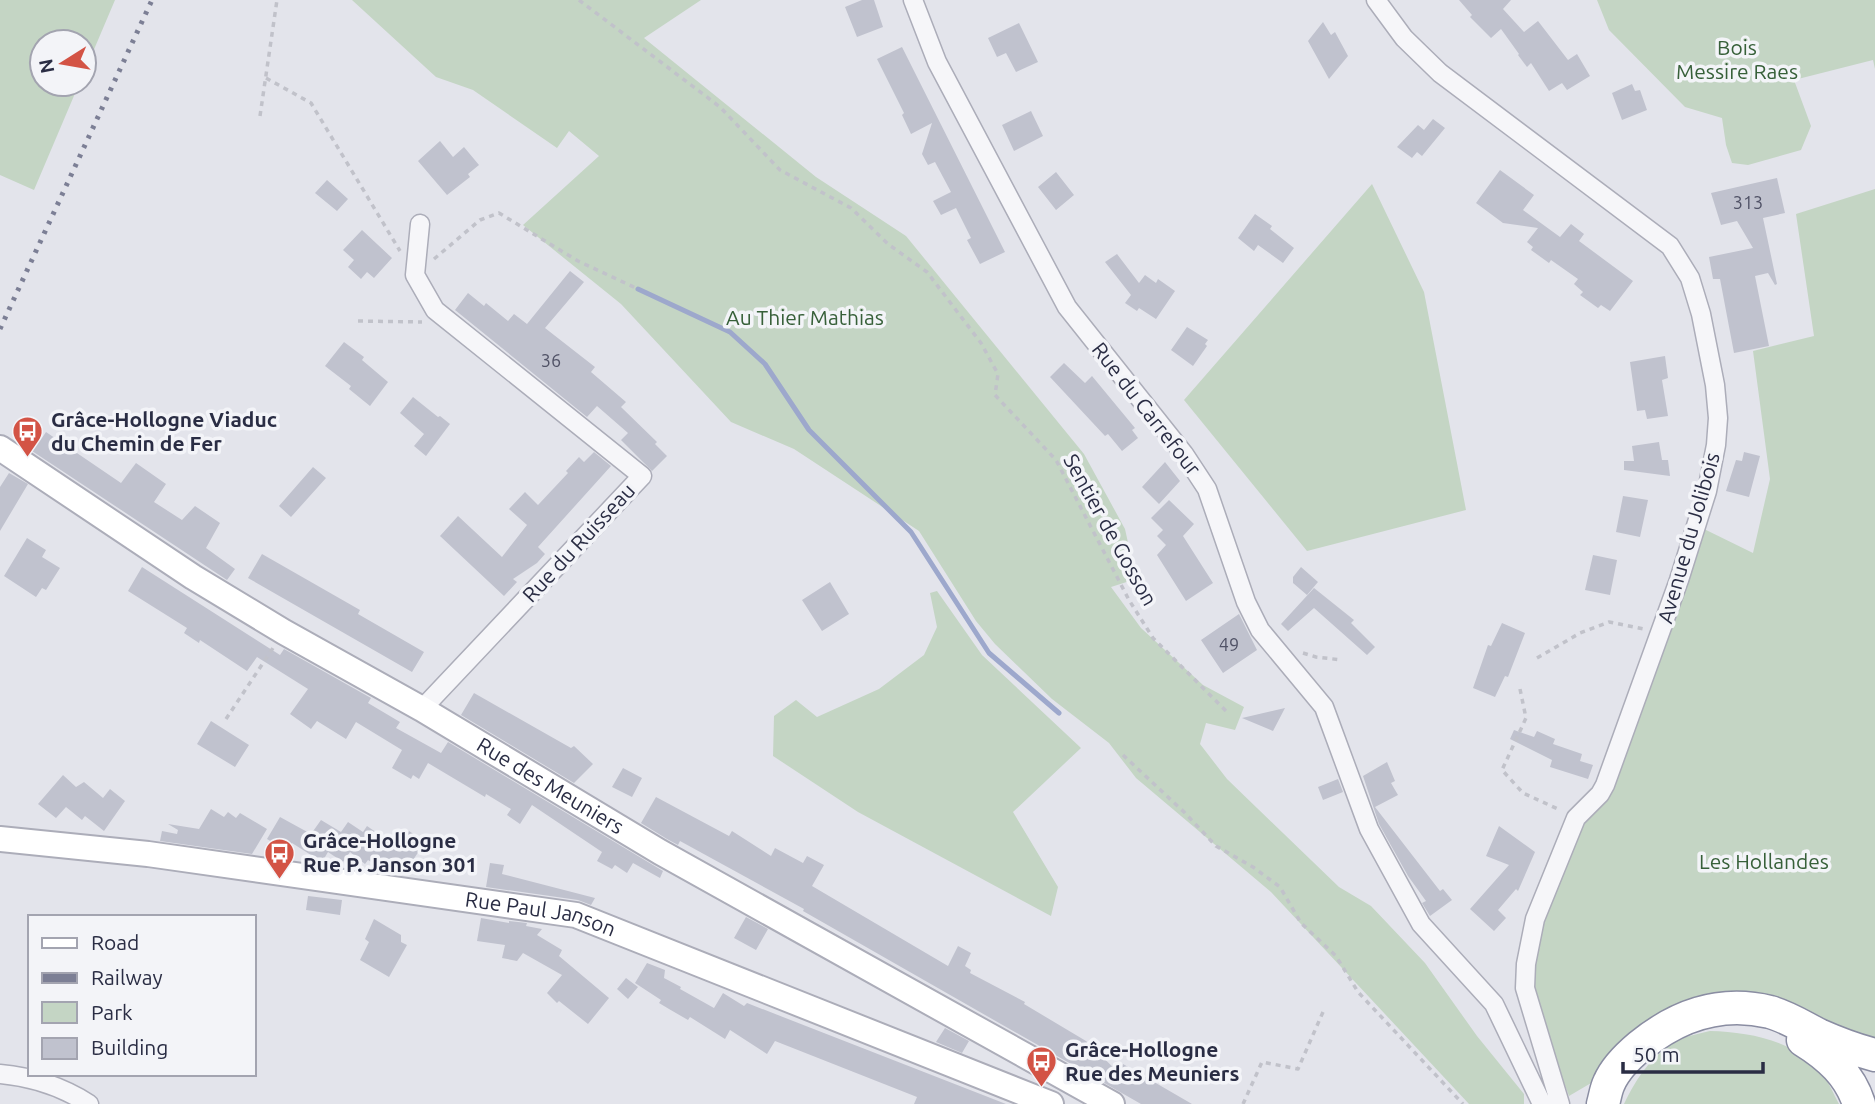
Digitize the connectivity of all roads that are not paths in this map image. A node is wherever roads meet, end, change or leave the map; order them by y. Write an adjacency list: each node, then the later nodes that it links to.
1 (913, 0): 12 (street, Rue du Carrefour)
2 (1376, 0): 13 (street, Avenue du Jolibois)
3 (420, 224): 5 (street, Rue du Ruisseau)
4 (0, 448): 5 (street, Rue des Meuniers)
5 (422, 709): 11 (street, Rue des Meuniers)
6 (0, 839): 10 (street, Rue Paul Janson)
7 (1875, 1055): 14 (highway)
8 (0, 1073): 9 (street)
9 (89, 1104)
10 (1051, 1104)
11 (1112, 1104)
12 (1542, 1104)
13 (1560, 1104)
14 (1603, 1104)
15 (1616, 1104): 16 (highway)
16 (1859, 1104)

